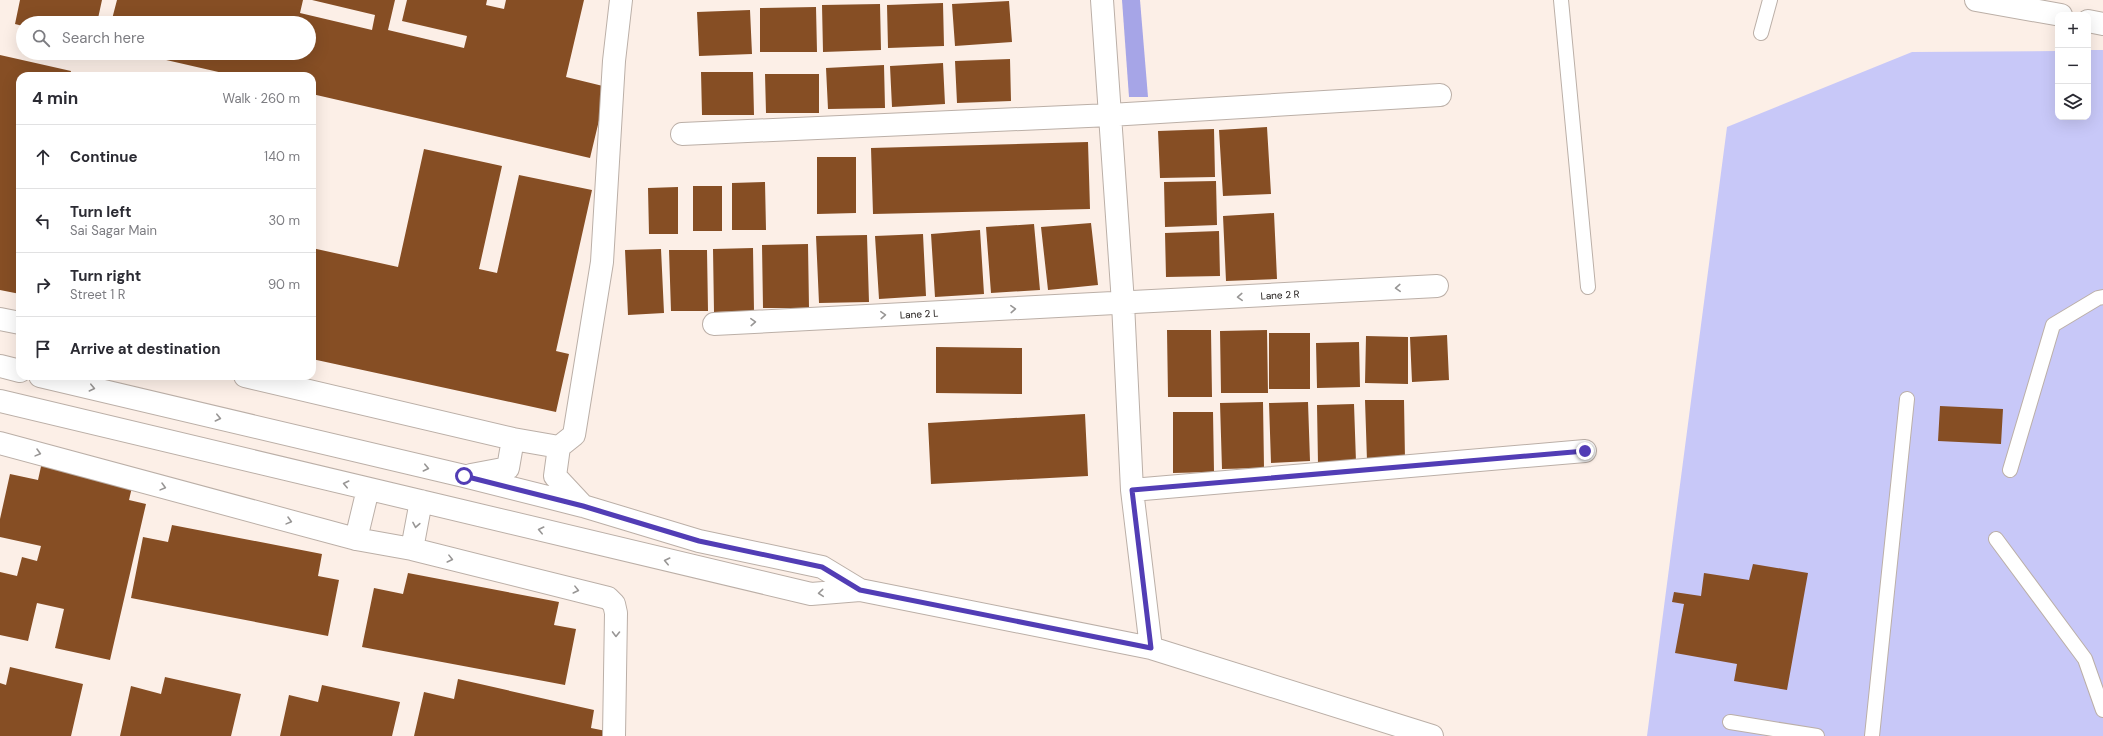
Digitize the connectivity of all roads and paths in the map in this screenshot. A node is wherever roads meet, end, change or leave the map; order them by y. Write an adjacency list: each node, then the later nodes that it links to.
1 (621, 0): 28 (street)
2 (1102, 0): 11 (street)
3 (1561, 0): 14 (lane)
4 (1770, 0): 9 (lane)
5 (1975, 0): 6 (street)
6 (2055, 14)
7 (2091, 22): 8 (street)
8 (2103, 24)
9 (1761, 33)
10 (1440, 95): 11 (street)
11 (1110, 115): 12 (street); 16 (street)
12 (682, 134)
13 (1437, 286): 16 (street, Lane 2 R, one-way to 16)
14 (1588, 287)
15 (2103, 297): 31 (lane)
16 (1123, 303): 19 (street, Lane 2 L, one-way to 16); 34 (street)
17 (0, 319): 18 (street)
18 (16, 322)
19 (714, 324)
20 (0, 366): 21 (street)
21 (16, 370)
22 (57, 380): 30 (street, one-way to 30)
23 (262, 380): 26 (street)
24 (1907, 399): 50 (lane)
25 (0, 401): 33 (street, one-way to 25)
26 (514, 439): 28 (street); 32 (street)
27 (0, 443): 38 (street, one-way to 38)
28 (559, 447): 37 (street)
29 (1585, 451): 34 (street)
30 (402, 462): 32 (street, one-way to 32); 35 (street)
31 (2010, 470)
32 (464, 476): 37 (street)
33 (368, 489): 35 (street); 38 (street)
34 (1132, 490): 44 (street)
35 (392, 495): 36 (street)
36 (421, 501): 41 (street, one-way to 41); 42 (street, one-way to 36)
37 (583, 506): 40 (street)
38 (356, 539): 41 (street)
39 (1996, 539): 45 (lane)
40 (699, 541): 42 (street); 43 (street)
41 (412, 549): 47 (street, one-way to 47)
42 (693, 567): 43 (street, one-way to 42)
43 (860, 590): 44 (street)
44 (1151, 648): 48 (street)
45 (2103, 710)
46 (1730, 722): 49 (lane)
47 (614, 736)
48 (1432, 736)
49 (1817, 736)
50 (1872, 736)

